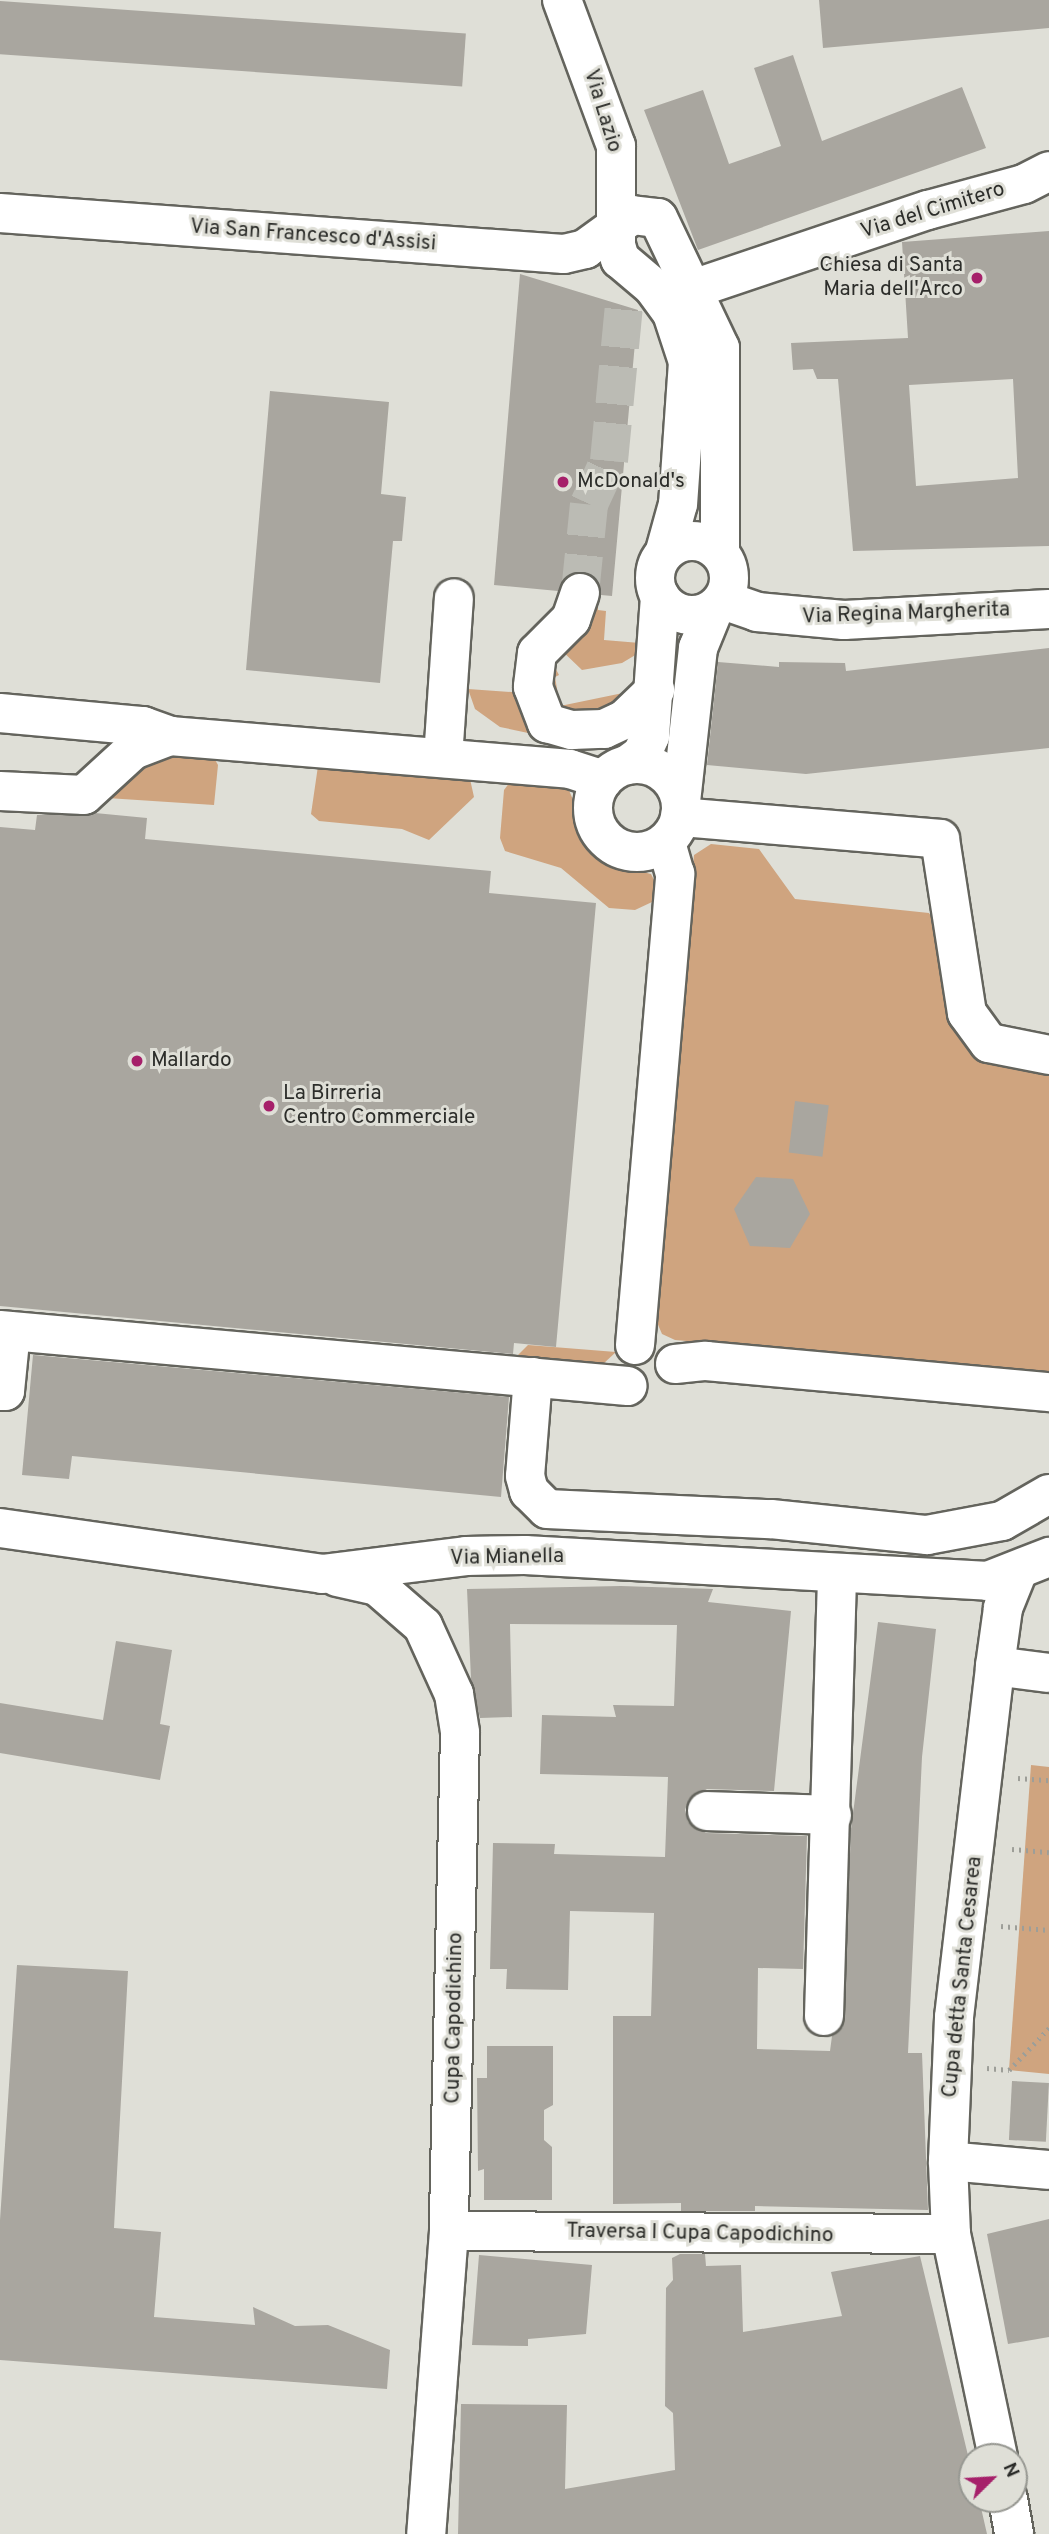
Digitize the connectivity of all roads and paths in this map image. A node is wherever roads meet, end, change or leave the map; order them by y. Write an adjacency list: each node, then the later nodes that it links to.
1 (562, 0): 4 (street, Via Lazio)
2 (1049, 171): 6 (street, Via del Cimitero)
3 (0, 213): 5 (street, Via San Francesco d'Assisi)
4 (618, 226): 5 (street, Via San Francesco d'Assisi); 6 (street, Via San Francesco d'Assisi); 7 (street, Via Lazio)
5 (564, 254): 7 (street)
6 (696, 288): 9 (street)
7 (634, 297): 8 (street)
8 (665, 551): 9 (street); 11 (street)
9 (720, 552): 13 (street)
10 (580, 593): 15 (street)
11 (660, 596): 13 (street); 15 (street)
12 (454, 598): 18 (street)
13 (719, 604): 14 (street, Via Regina Margherita); 21 (street)
14 (1049, 609)
15 (655, 690): 19 (street)
16 (0, 713): 17 (street)
17 (170, 736): 18 (street); 20 (street)
18 (443, 758): 19 (street)
19 (615, 772): 21 (street); 21 (street)
20 (0, 791)
21 (676, 820): 22 (street); 24 (street)
22 (1049, 1055)
23 (5, 1331): 26 (street); 28 (street)
24 (635, 1345): 25 (street); 27 (street)
25 (675, 1364): 27 (street); 29 (street)
26 (533, 1377): 27 (street); 30 (street)
27 (628, 1386)
28 (0, 1391)
29 (1049, 1392)
30 (1049, 1494)
31 (0, 1528): 33 (street, Via Mianella)
32 (1033, 1565): 34 (street, Via Mianella); 35 (street, Cupa detta Santa Cesarea)
33 (322, 1574): 34 (street, Via Mianella); 46 (street, Cupa Capodichino)
34 (837, 1575): 38 (street)
35 (995, 1666): 36 (street); 39 (street, Cupa detta Santa Cesarea)
36 (1049, 1673)
37 (707, 1811): 38 (street)
38 (832, 1815): 41 (street)
39 (966, 1923): 40 (path); 43 (street, Cupa detta Santa Cesarea)
40 (1049, 1930)
41 (824, 2016)
42 (1049, 2028): 43 (path)
43 (951, 2064): 44 (street, Cupa detta Santa Cesarea)
44 (948, 2161): 45 (street); 47 (street, Cupa detta Santa Cesarea)
45 (1049, 2170)
46 (449, 2231): 47 (street, Traversa I Cupa Capodichino); 50 (street, Cupa Capodichino)
47 (951, 2234): 48 (street, Cupa detta Santa Cesarea)
48 (995, 2443)
49 (1010, 2513): 51 (street)
50 (426, 2534)
51 (1014, 2534)

